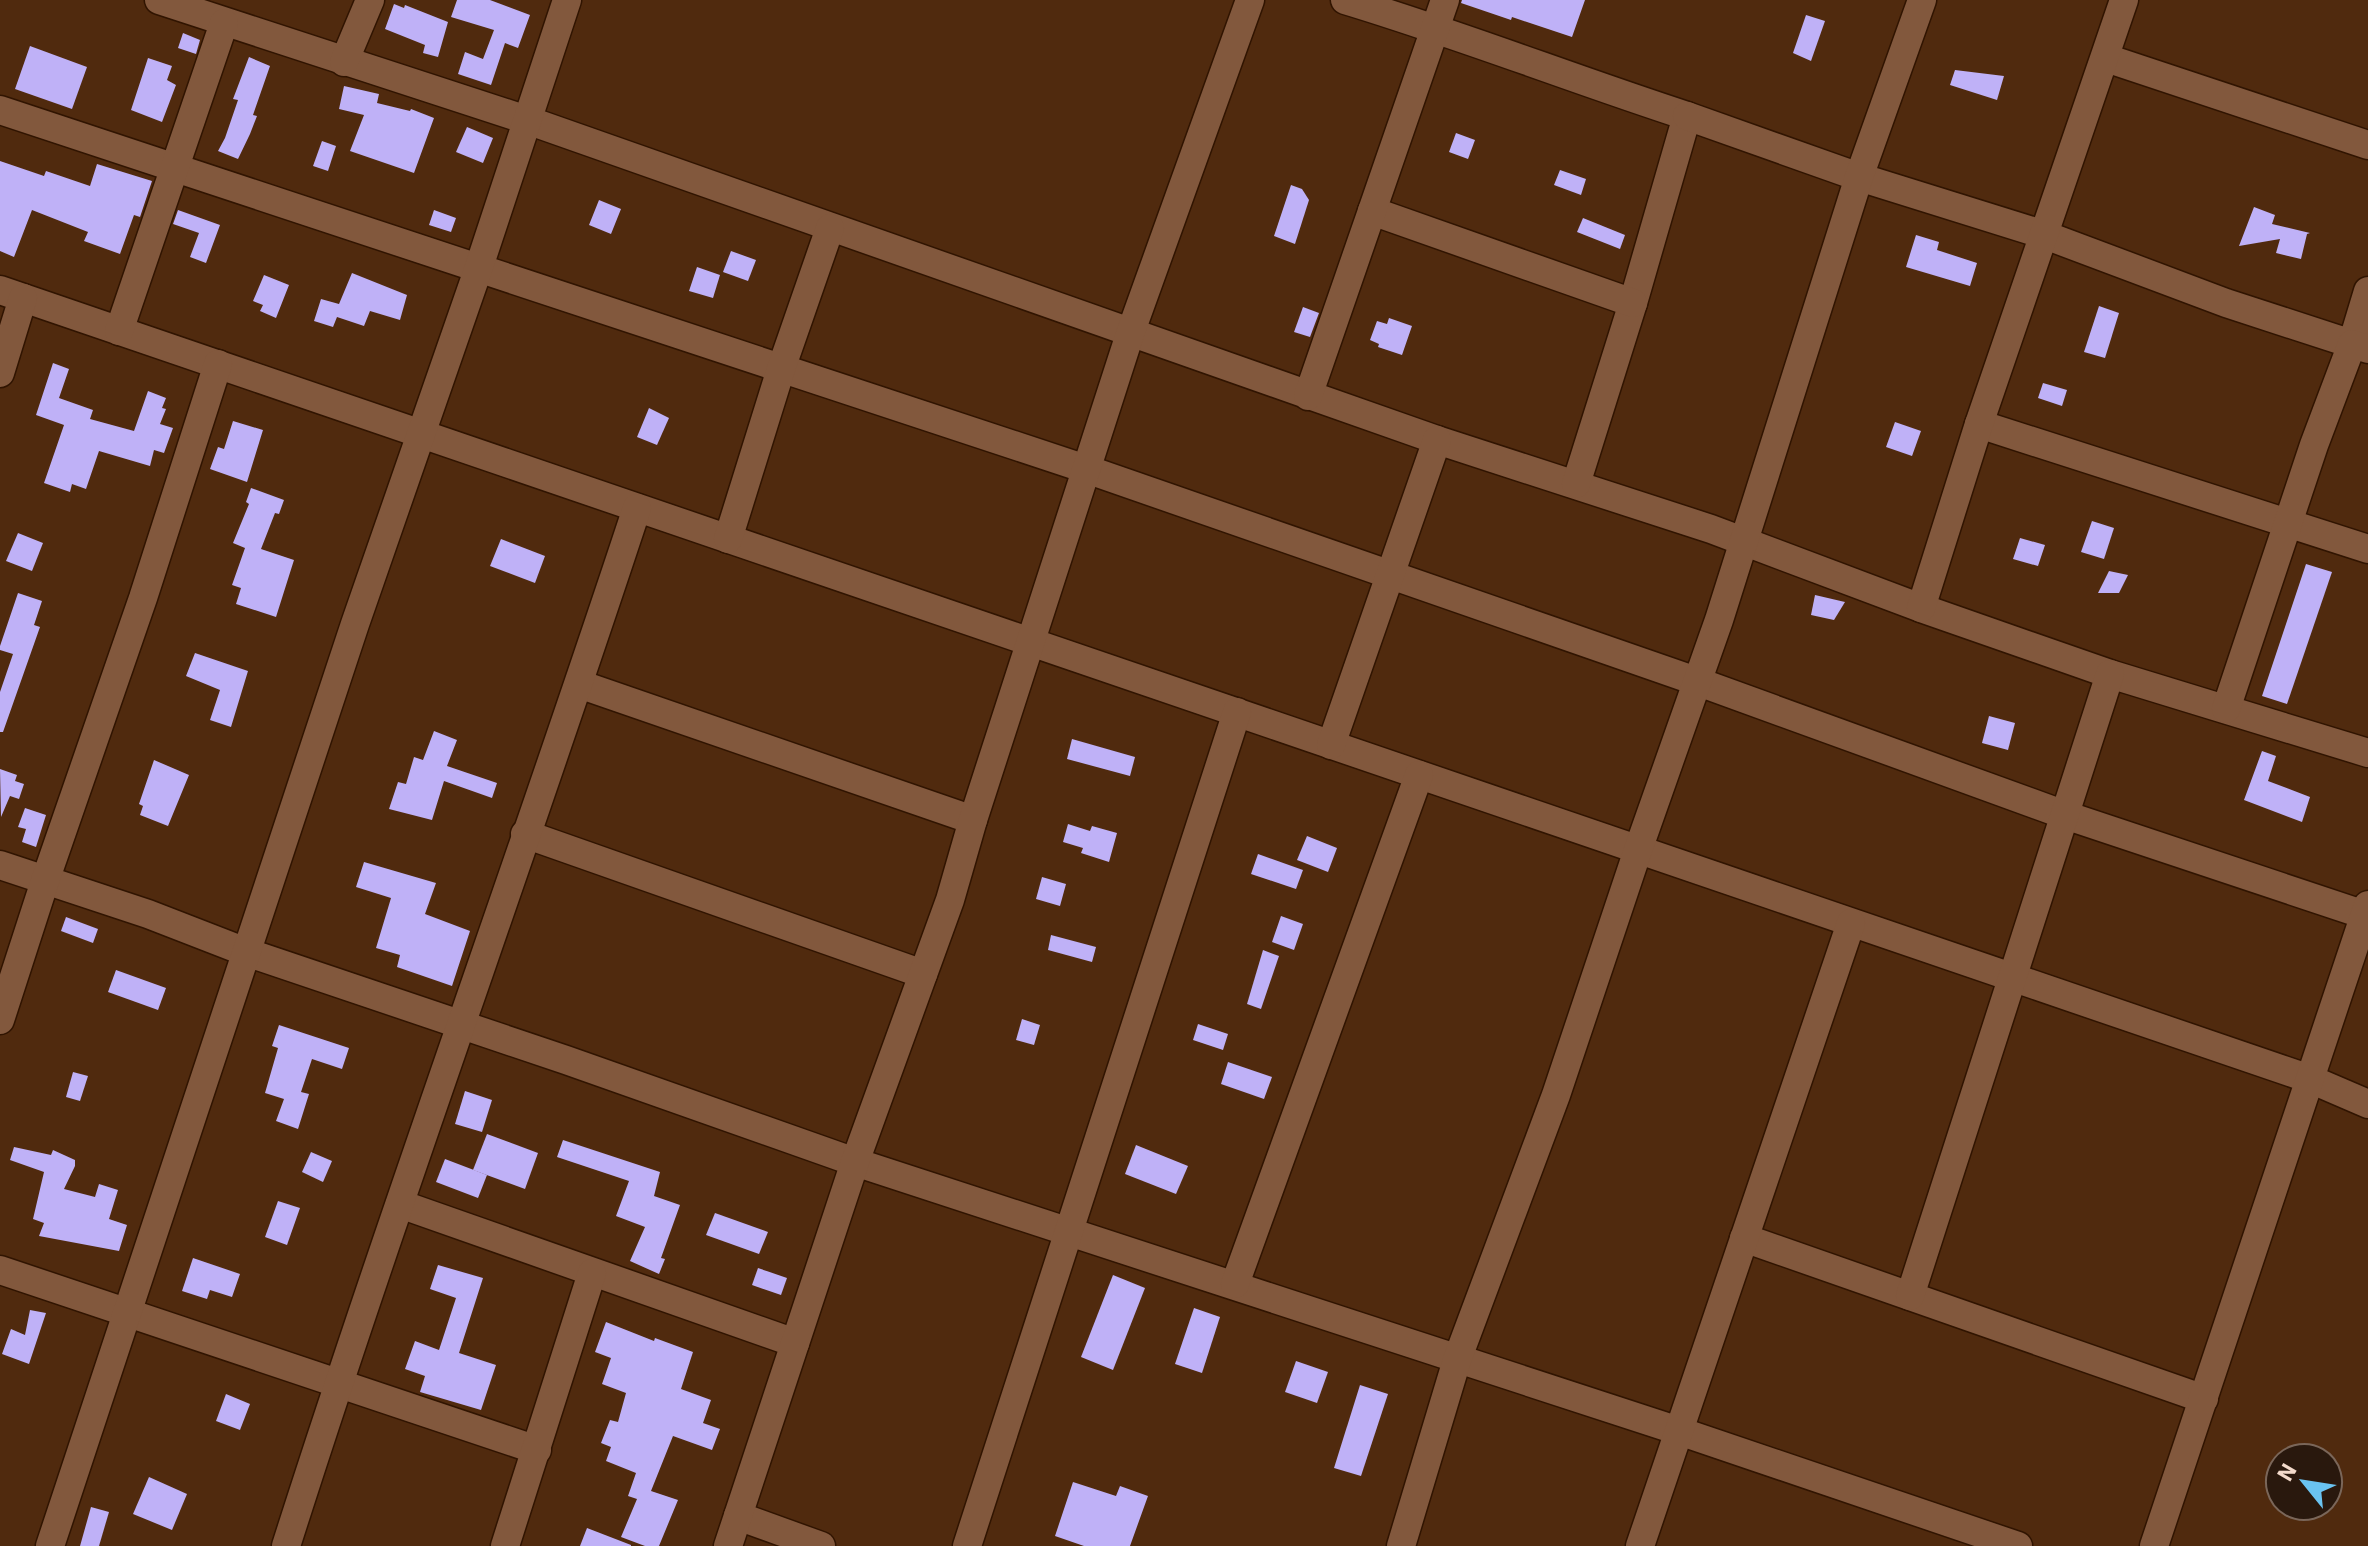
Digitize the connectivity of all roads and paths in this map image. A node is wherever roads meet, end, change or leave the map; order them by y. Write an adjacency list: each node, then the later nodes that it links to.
1 (159, 0): 9 (street)
2 (370, 0): 12 (street)
3 (567, 0): 15 (street)
4 (1250, 0): 27 (street)
5 (1345, 0): 10 (street)
6 (1445, 0): 10 (street)
7 (1922, 0): 18 (street)
8 (2124, 0): 11 (street)
9 (224, 23): 12 (street); 17 (street)
10 (1435, 27): 14 (street); 19 (street)
11 (2106, 58): 16 (street); 21 (street)
12 (344, 62): 15 (street)
13 (0, 110): 17 (street)
14 (1687, 116): 18 (street); 25 (street)
15 (527, 120): 20 (street); 22 (street)
16 (2368, 145)
17 (176, 169): 22 (street); 26 (street)
18 (1859, 177): 21 (street); 41 (street)
19 (1372, 211): 25 (street); 32 (street)
20 (830, 228): 27 (street); 30 (street)
21 (2045, 235): 28 (street); 33 (street)
22 (478, 270): 30 (street); 34 (street)
23 (2368, 291): 28 (street)
24 (11, 294): 26 (street); 31 (street)
25 (1633, 303): 37 (street)
26 (119, 331): 29 (street)
27 (1130, 334): 32 (street); 36 (street)
28 (2360, 346): 39 (street)
29 (218, 364): 34 (street); 59 (street)
30 (781, 369): 36 (street); 40 (street)
31 (0, 373)
32 (1308, 396): 35 (street)
33 (1979, 424): 39 (street); 44 (street)
34 (421, 433): 38 (street); 62 (street)
35 (1437, 440): 37 (street); 43 (street)
36 (1086, 469): 43 (street); 45 (street)
37 (1576, 484): 41 (street)
38 (637, 508): 40 (street); 48 (street)
39 (2290, 522): 42 (street); 49 (street)
40 (728, 539): 45 (street)
41 (1743, 541): 44 (street); 47 (street)
42 (2368, 549)
43 (1391, 574): 47 (street); 51 (street)
44 (1921, 608): 46 (street)
45 (1032, 642): 50 (street); 55 (street)
46 (2110, 674): 49 (street); 54 (street)
47 (1696, 681): 54 (street); 57 (street)
48 (579, 684): 55 (street); 56 (street)
49 (2226, 709): 52 (street)
50 (1237, 712): 51 (street); 71 (street)
51 (1331, 745): 53 (street)
52 (2368, 753)
53 (1419, 775): 57 (street); 75 (street)
54 (2065, 815): 60 (street); 64 (street)
55 (973, 820): 63 (street)
56 (525, 834): 63 (street); 66 (street)
57 (1638, 850): 61 (street); 79 (street)
58 (0, 865): 59 (street)
59 (45, 881): 62 (street); 65 (street)
60 (2367, 912): 67 (street)
61 (1851, 923): 64 (street); 72 (street)
62 (246, 952): 66 (street); 77 (street)
63 (923, 974): 69 (street)
64 (2013, 978): 67 (street); 76 (street)
65 (0, 1020)
66 (461, 1026): 69 (street); 70 (street)
67 (2310, 1079): 68 (street); 81 (street)
68 (2368, 1104)
69 (855, 1162): 71 (street); 78 (street)
70 (400, 1204): 74 (street); 80 (street)
71 (1069, 1233): 75 (street); 90 (street)
72 (1744, 1238): 76 (street); 82 (street)
73 (0, 1270): 77 (street)
74 (592, 1273): 78 (street); 83 (street)
75 (1235, 1284): 79 (street)
76 (1910, 1296): 81 (street)
77 (127, 1314): 80 (street); 85 (street)
78 (795, 1343): 84 (street)
79 (1457, 1360): 82 (street); 91 (street)
80 (338, 1383): 83 (street); 86 (street)
81 (2204, 1399): 94 (street)
82 (1679, 1431): 92 (street); 93 (street)
83 (537, 1450): 87 (street)
84 (738, 1516): 88 (street); 89 (street)
85 (50, 1546)
86 (286, 1546)
87 (505, 1546)
88 (728, 1546)
89 (821, 1546)
90 (967, 1546)
91 (1401, 1546)
92 (1640, 1546)
93 (2018, 1546)
94 (2154, 1546)

